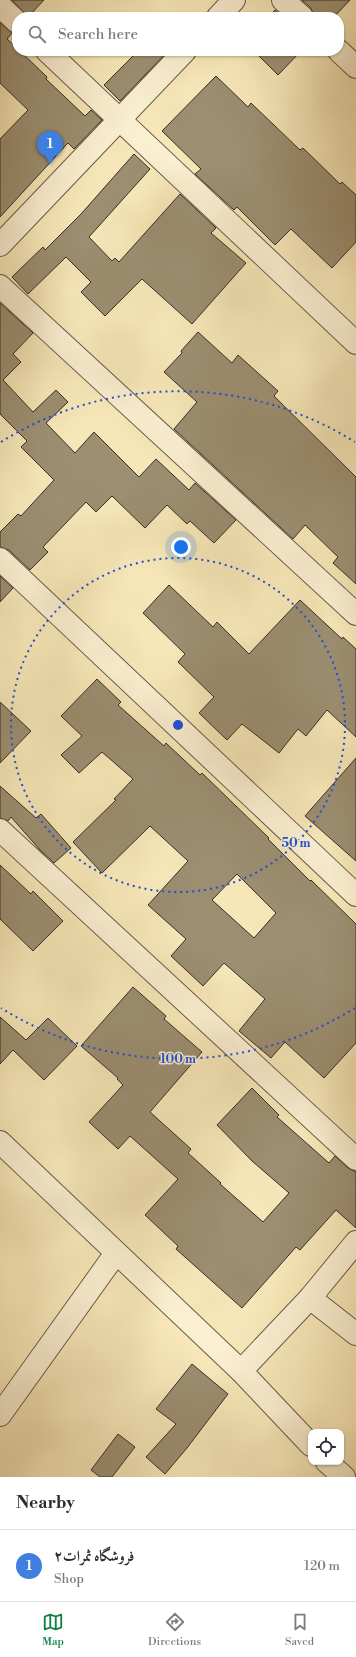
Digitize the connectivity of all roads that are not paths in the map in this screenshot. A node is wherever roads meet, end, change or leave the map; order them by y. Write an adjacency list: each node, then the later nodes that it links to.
1 (234, 0): 4 (street)
2 (283, 0): 5 (street)
3 (0, 6): 6 (street)
4 (223, 12)
5 (296, 12)
6 (12, 17)
7 (52, 56): 11 (street)
8 (180, 56): 11 (street)
9 (344, 56): 10 (street)
10 (356, 67)
11 (119, 120): 12 (street); 14 (street)
12 (0, 245)
13 (0, 286): 16 (street)
14 (356, 343)
15 (0, 559): 18 (street)
16 (356, 614)
17 (0, 830): 20 (street)
18 (356, 895)
19 (0, 1142): 22 (street)
20 (356, 1159)
21 (356, 1242): 23 (street)
22 (116, 1253): 25 (street); 26 (street)
23 (310, 1298): 24 (street); 25 (street)
24 (356, 1334)
25 (241, 1371): 27 (street)
26 (0, 1415)
27 (308, 1442)

